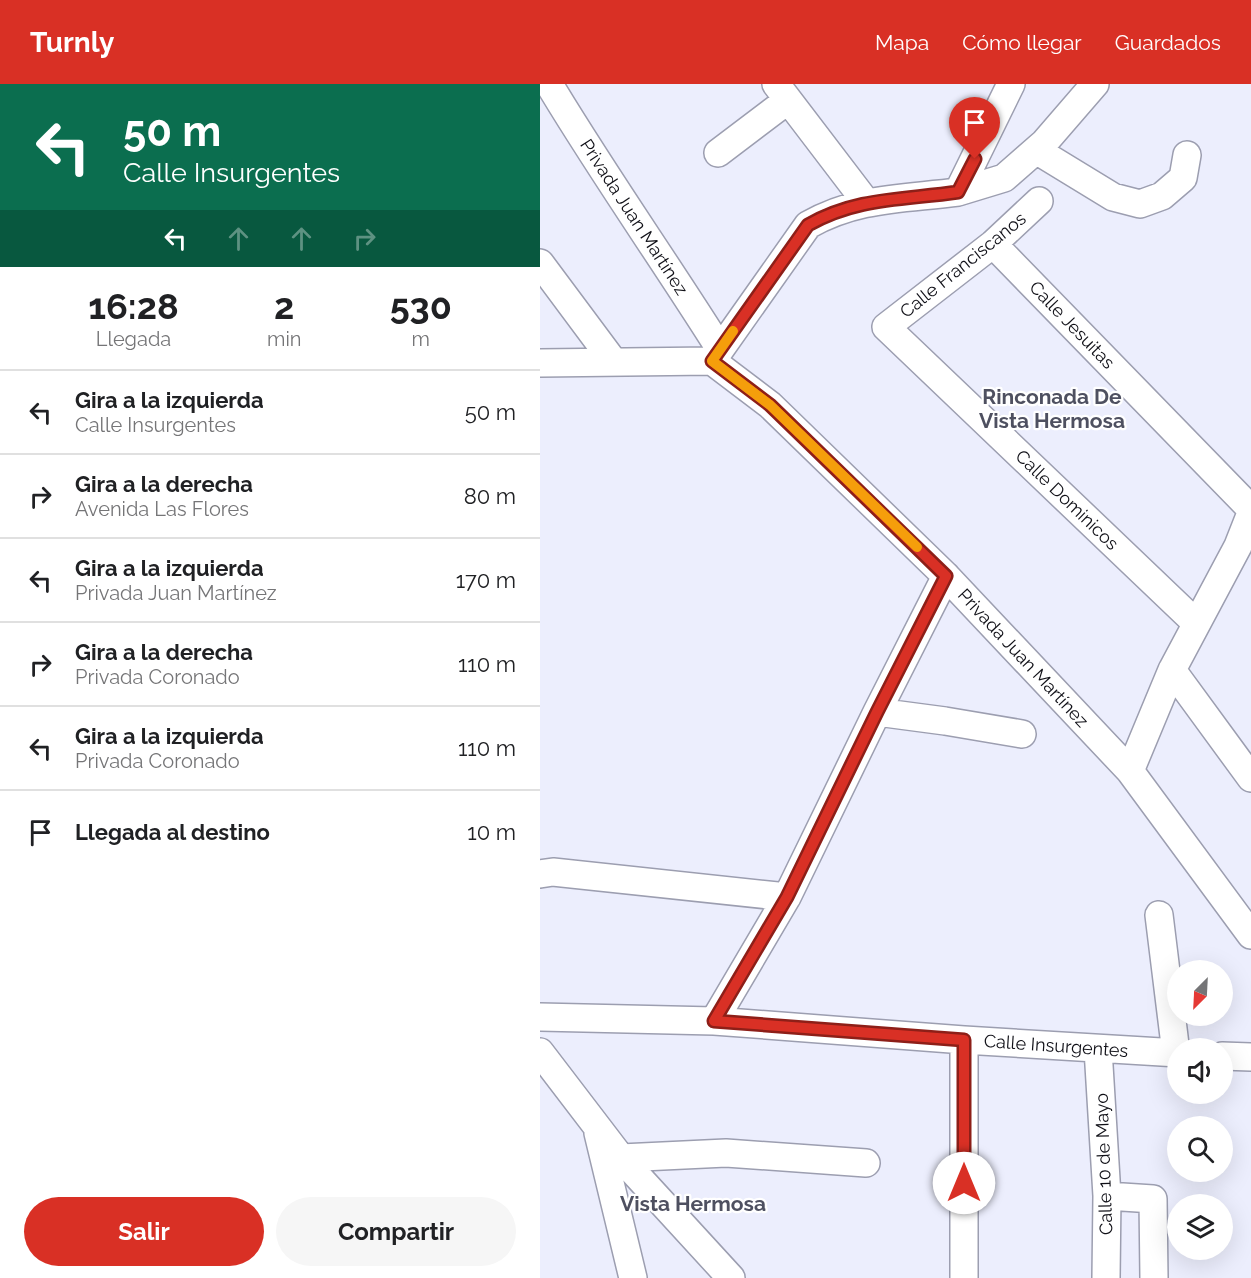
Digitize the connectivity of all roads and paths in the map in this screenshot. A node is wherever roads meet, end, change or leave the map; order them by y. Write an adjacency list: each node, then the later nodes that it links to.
1 (549, 84): 14 (street, Privada Juan Martínez)
2 (1011, 84): 8 (street)
3 (1095, 84): 5 (street)
4 (782, 92): 6 (street); 10 (street)
5 (1036, 150): 7 (street); 8 (street)
6 (718, 153)
7 (1187, 155)
8 (958, 192): 10 (street)
9 (1039, 201): 11 (street, Calle Franciscanos)
10 (866, 202): 14 (street)
11 (993, 244): 13 (street, Calle Franciscanos); 17 (street, Calle Jesuitas)
12 (540, 263): 15 (street)
13 (886, 327): 20 (street, Calle Dominicos)
14 (716, 355): 15 (street); 19 (street, Privada Juan Martínez)
15 (613, 361): 16 (street)
16 (540, 363)
17 (1251, 511): 18 (street)
18 (1244, 555): 20 (street)
19 (946, 576): 22 (street); 24 (street, Privada Juan Martínez)
20 (1196, 623): 21 (street)
21 (1172, 670): 24 (street); 25 (street)
22 (877, 712): 23 (street); 27 (street)
23 (1022, 734)
24 (1131, 771): 29 (street, Privada Juan Martínez)
25 (1251, 778)
26 (540, 874): 27 (street)
27 (787, 897): 31 (street)
28 (1160, 915): 32 (street)
29 (1251, 935)
30 (540, 1017): 31 (street, Calle Insurgentes)
31 (714, 1021): 33 (street, Calle Insurgentes)
32 (1175, 1038)
33 (964, 1040): 34 (street, Calle Insurgentes); 45 (street)
34 (1098, 1050): 36 (street, Calle Insurgentes); 42 (street, Calle 10 de Mayo)
35 (540, 1052): 39 (street)
36 (1167, 1053)
37 (1233, 1057): 38 (street)
38 (1251, 1058)
39 (596, 1123): 40 (street); 43 (street)
40 (621, 1158): 41 (street); 44 (street)
41 (866, 1163)
42 (1107, 1196): 46 (street, Calle 10 de Mayo); 47 (street)
43 (633, 1278)
44 (731, 1278)
45 (964, 1278)
46 (1106, 1278)
47 (1154, 1278)

